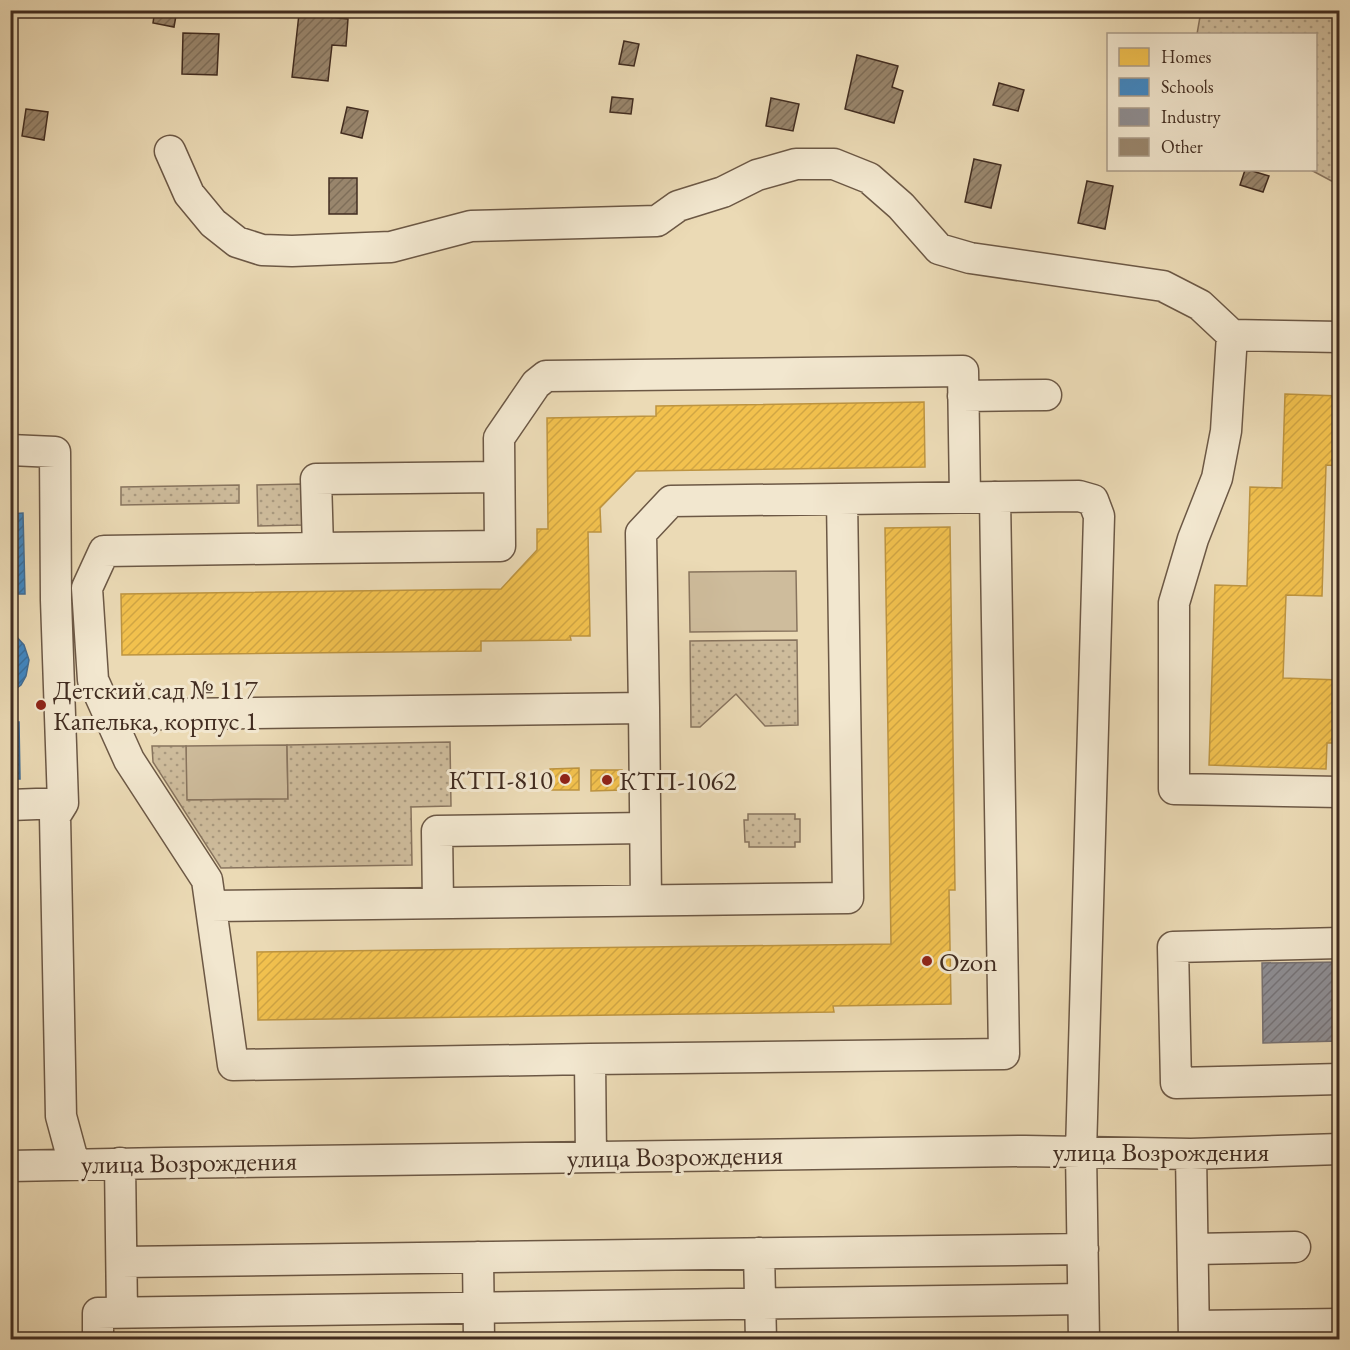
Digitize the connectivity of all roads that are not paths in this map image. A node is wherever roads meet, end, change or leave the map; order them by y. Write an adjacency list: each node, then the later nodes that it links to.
1 (170, 151): 2 (street)
2 (1232, 335): 3 (street); 14 (street)
3 (1340, 337)
4 (1046, 395): 5 (street)
5 (963, 396): 7 (street); 8 (street)
6 (10, 450): 15 (street)
7 (499, 477): 11 (street); 11 (street)
8 (965, 497): 9 (street); 10 (street)
9 (995, 497): 22 (street); 25 (street)
10 (842, 499): 12 (street); 18 (street)
11 (318, 548): 13 (street)
12 (644, 708): 13 (street); 17 (street)
13 (108, 715): 20 (street)
14 (1340, 792)
15 (63, 803): 16 (street); 29 (street)
16 (10, 805)
17 (645, 828): 18 (street); 19 (street)
18 (646, 900): 19 (street)
19 (438, 903): 20 (street)
20 (211, 906): 22 (street)
21 (1340, 943): 23 (street)
22 (590, 1059): 27 (street)
23 (1340, 1079)
24 (1340, 1149): 26 (street, улица Возрождения)
25 (1081, 1152): 26 (street, улица Возрождения); 27 (street, улица Возрождения); 32 (street)
26 (1191, 1154): 33 (street)
27 (591, 1157): 28 (street, улица Возрождения)
28 (120, 1163): 29 (street, улица Возрождения); 36 (street)
29 (74, 1164): 30 (street, улица Возрождения)
30 (10, 1166)
31 (1295, 1247): 33 (street)
32 (1083, 1249): 34 (street); 37 (street)
33 (1193, 1249): 42 (street)
34 (759, 1253): 35 (street); 38 (street)
35 (478, 1257): 36 (street); 39 (street)
36 (122, 1262): 40 (street)
37 (1083, 1299): 38 (street); 46 (street)
38 (760, 1304): 39 (street); 45 (street)
39 (479, 1307): 40 (street); 44 (street)
40 (122, 1312): 43 (street)
41 (1340, 1324): 42 (street)
42 (1194, 1333)
43 (98, 1340)
44 (479, 1340)
45 (761, 1340)
46 (1084, 1340)

